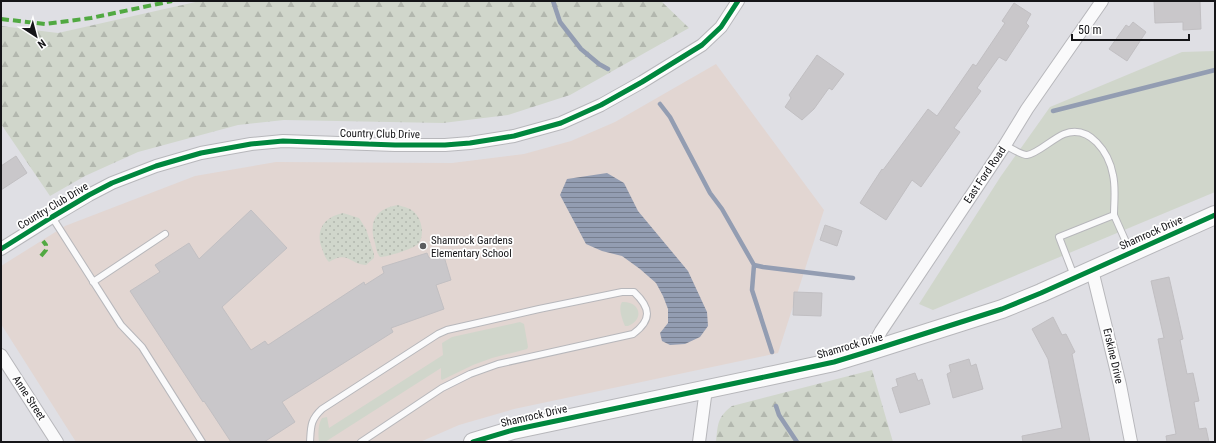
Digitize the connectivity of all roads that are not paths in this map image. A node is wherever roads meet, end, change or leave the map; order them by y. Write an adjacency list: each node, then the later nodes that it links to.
1 (738, 1): 6 (street, Country Club Drive)
2 (1102, 1): 3 (street, East Ford Road)
3 (1005, 145): 4 (lane); 13 (street, East Ford Road)
4 (1114, 215): 9 (lane); 11 (lane)
5 (1215, 215): 9 (street, Shamrock Drive)
6 (52, 217): 8 (street, Country Club Drive); 12 (lane)
7 (166, 234): 12 (lane)
8 (1, 249)
9 (1131, 253): 10 (street, Shamrock Drive)
10 (1092, 270): 11 (street, Shamrock Drive); 22 (street, Erskine Drive)
11 (1075, 278): 13 (street, Shamrock Drive)
12 (93, 282): 17 (lane)
13 (870, 351): 15 (street, Shamrock Drive)
14 (1, 355): 16 (street, Anne Street)
15 (706, 389): 20 (street, Shamrock Drive); 21 (street)
16 (57, 442)
17 (202, 442)
18 (310, 442): 19 (lane)
19 (361, 442)
20 (473, 442)
21 (699, 442)
22 (1131, 442)

